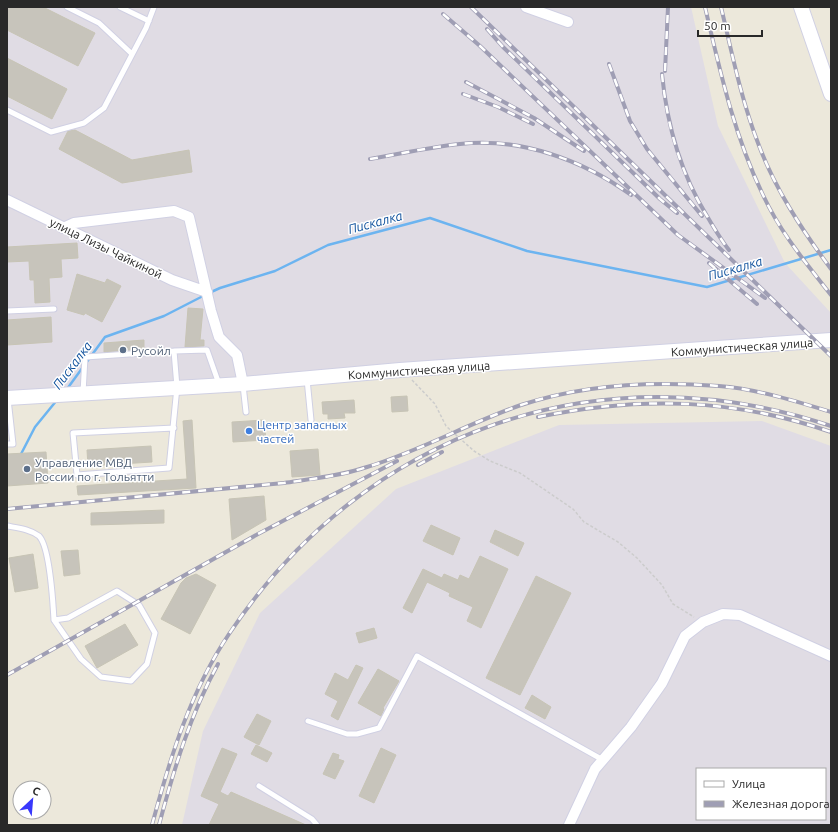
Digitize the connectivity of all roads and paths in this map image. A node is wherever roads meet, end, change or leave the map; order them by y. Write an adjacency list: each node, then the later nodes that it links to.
1 (67, 7): 8 (lane)
2 (120, 7): 6 (lane)
3 (154, 7): 6 (lane)
4 (526, 7): 7 (street)
5 (802, 7): 9 (main road)
6 (148, 21): 8 (lane)
7 (568, 22)
8 (132, 54): 10 (lane)
9 (831, 94)
10 (7, 110)
11 (7, 200): 12 (street, улица Лизы Чайкиной)
12 (63, 228): 13 (street, улица Лизы Чайкиной); 13 (street)
13 (206, 292): 20 (street)
14 (54, 309): 15 (lane)
15 (7, 311)
16 (831, 340): 18 (main road, Коммунистическая улица)
17 (174, 351): 21 (lane); 22 (lane); 23 (lane)
18 (400, 370): 19 (main road, Коммунистическая улица); 31 (path)
19 (306, 378): 20 (main road, Коммунистическая улица); 26 (lane)
20 (243, 384): 21 (main road, Коммунистическая улица); 25 (lane)
21 (219, 385): 22 (main road, Коммунистическая улица)
22 (177, 387): 23 (main road, Коммунистическая улица); 27 (lane)
23 (83, 393): 24 (main road, Коммунистическая улица)
24 (8, 398): 28 (lane)
25 (246, 412)
26 (311, 420)
27 (174, 428): 27 (lane)
28 (7, 444)
29 (7, 526): 30 (lane)
30 (54, 620): 30 (lane)
31 (703, 622): 32 (street); 34 (street)
32 (831, 656)
33 (308, 721): 34 (lane)
34 (603, 760): 37 (street)
35 (259, 786): 36 (lane)
36 (317, 825)
37 (569, 825)

